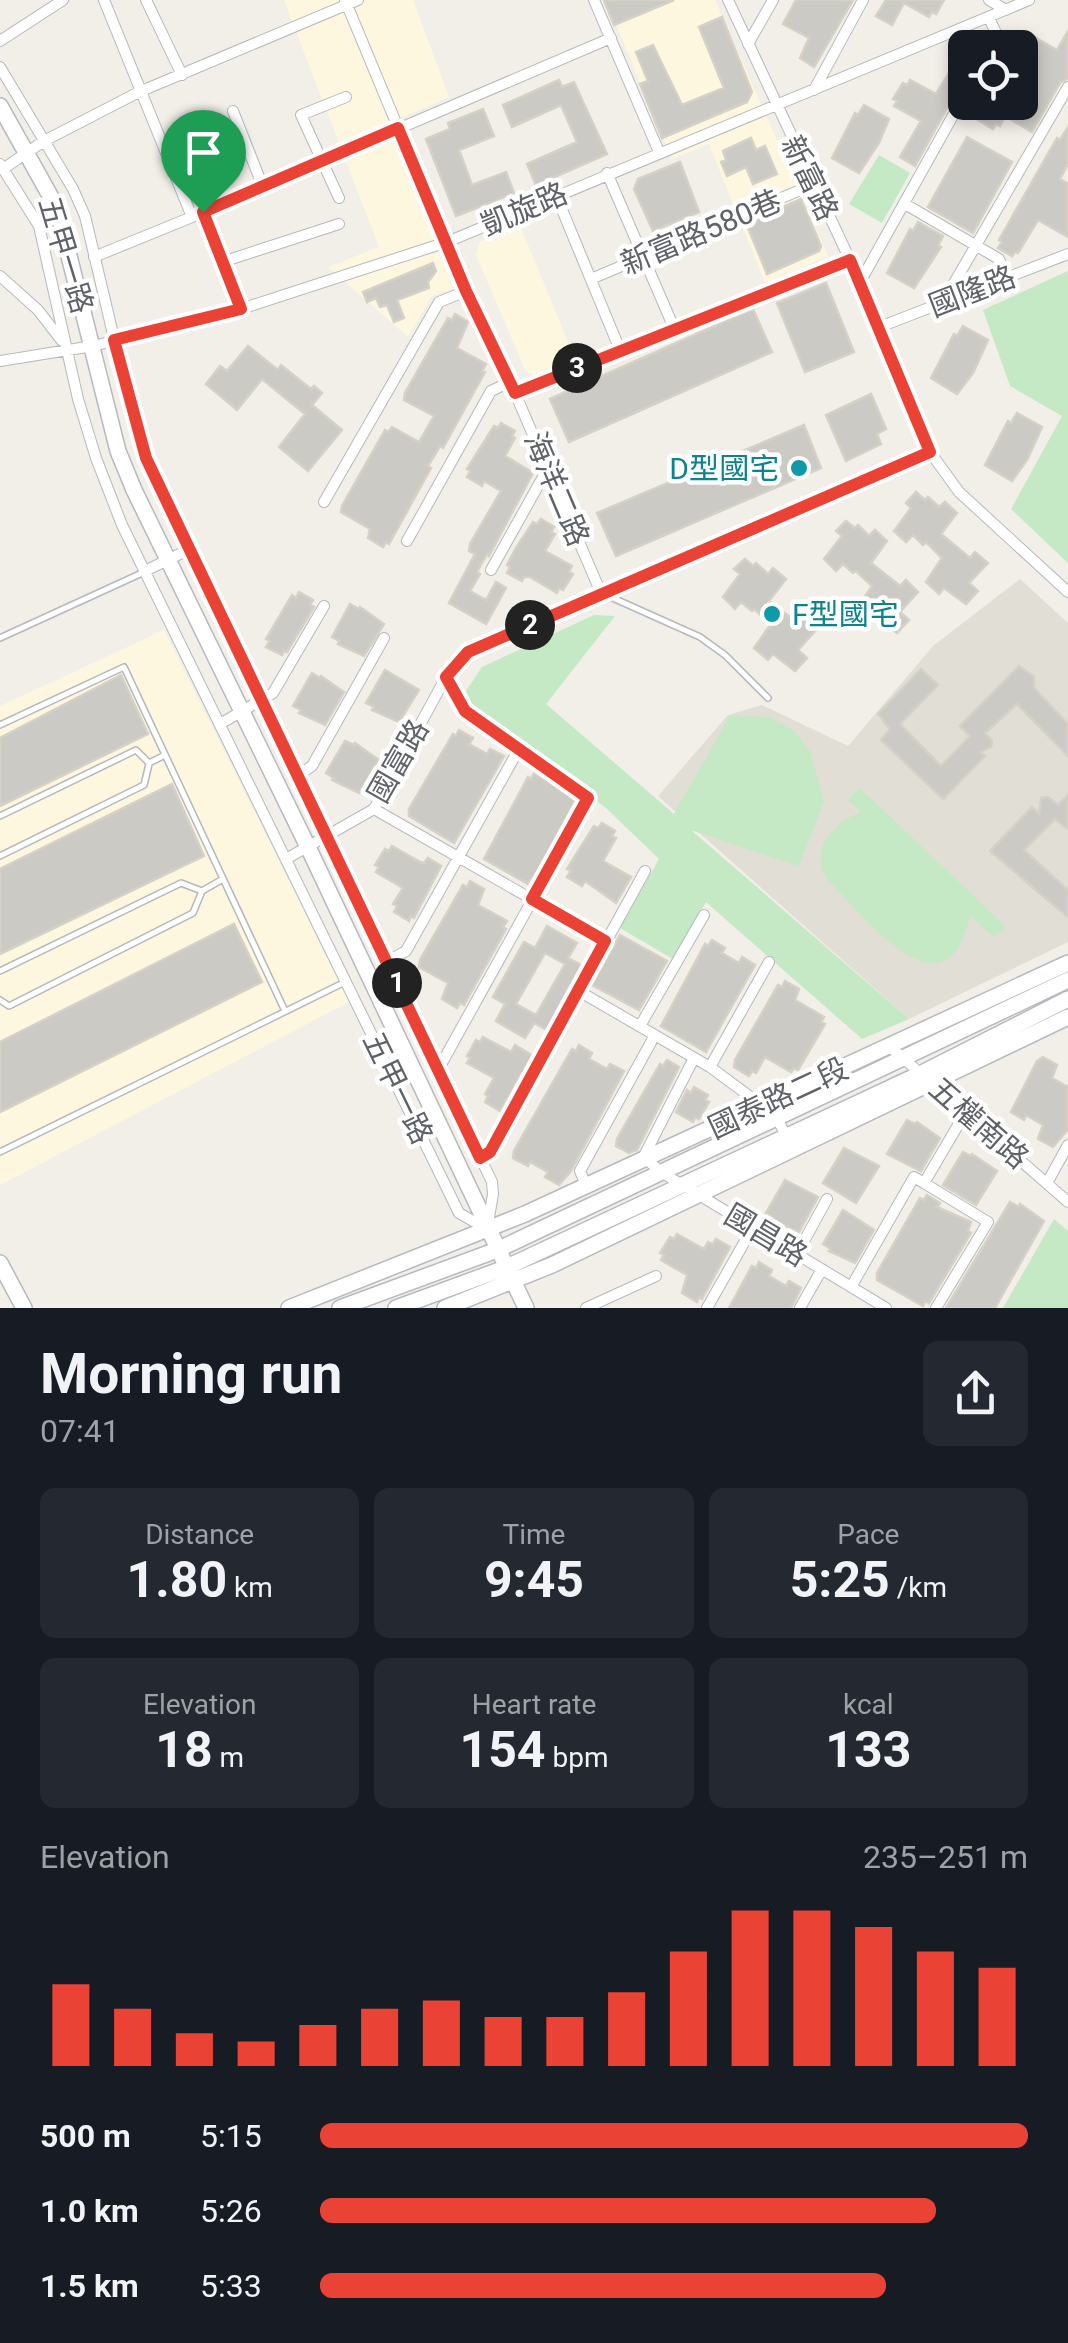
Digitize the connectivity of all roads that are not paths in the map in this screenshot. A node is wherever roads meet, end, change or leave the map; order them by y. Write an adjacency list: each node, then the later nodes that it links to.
1 (64, 0): 15 (street)
2 (104, 0): 21 (street)
3 (146, 0): 18 (street)
4 (594, 0): 14 (street)
5 (728, 0): 16 (street, 新富路)
6 (773, 0): 16 (street)
7 (863, 0): 20 (street)
8 (989, 0): 11 (street)
9 (1030, 0): 11 (street, 凱旋路)
10 (350, 2): 18 (street); 27 (street, 海洋二路)
11 (1006, 10): 12 (street, 凱旋路)
12 (989, 18): 13 (street); 20 (street, 凱旋路)
13 (995, 30)
14 (611, 38): 27 (street); 30 (street)
15 (0, 41)
16 (748, 44): 24 (street, 新富路)
17 (0, 67): 28 (street, 五甲一路)
18 (182, 75): 21 (street)
19 (1068, 88): 42 (street)
20 (814, 90): 24 (street, 凱旋路)
21 (140, 92): 28 (street); 39 (street)
22 (346, 96): 31 (street)
23 (0, 106): 29 (street, 五甲一路)
24 (776, 106): 30 (street, 凱旋路); 34 (street, 新富路)
25 (233, 111): 35 (street)
26 (951, 120): 38 (street)
27 (398, 128): 31 (street); 41 (street, 海洋二路)
28 (44, 140): 29 (street); 45 (street, 五甲一路)
29 (28, 152): 32 (street); 58 (street, 五甲一路)
30 (658, 152): 33 (street, 凱旋路)
31 (323, 162): 35 (street); 37 (street)
32 (2, 166): 59 (street, 五甲一路)
33 (607, 173): 36 (street, 凱旋路); 44 (street)
34 (812, 185): 44 (street, 新富路580巷); 46 (street, 新富路)
35 (263, 187): 39 (street)
36 (556, 195): 41 (street, 凱旋路); 50 (street)
37 (339, 198)
38 (906, 204): 42 (street); 51 (street)
39 (197, 215): 45 (street); 47 (street)
40 (339, 224): 47 (street)
41 (448, 242): 52 (street, 海洋二路); 54 (street, 凱旋路)
42 (976, 246): 49 (street); 53 (street)
43 (1068, 254): 49 (street, 國隆路)
44 (643, 256): 50 (street, 新富路580巷); 55 (street)
45 (94, 257): 57 (street, 五甲一路)
46 (850, 260): 51 (street, 新富路); 55 (street)
47 (222, 262): 54 (street)
48 (0, 276): 59 (street)
49 (1007, 278): 53 (street, 國隆路)
50 (590, 279): 60 (street)
51 (859, 284): 56 (street, 新富路)
52 (466, 291): 62 (street, 海洋二路); 65 (street)
53 (943, 302): 56 (street, 國隆路)
54 (241, 309): 57 (street, 凱旋路)
55 (674, 328): 60 (street)
56 (876, 328): 63 (street, 新富路)
57 (114, 340): 58 (street, 凱旋路); 67 (street, 五甲一路)
58 (93, 346): 59 (street, 凱旋路); 68 (street, 五甲一路)
59 (69, 350): 61 (street, 凱旋路); 70 (street, 五甲一路)
60 (620, 350): 62 (street)
61 (0, 361)
62 (512, 387): 64 (street, 海洋二路); 66 (street)
63 (930, 452): 71 (street, 新富路); 72 (street, 國富路)
64 (551, 474): 69 (street); 72 (street, 海洋二路)
65 (324, 502)
66 (408, 542)
67 (190, 549): 68 (street); 78 (street, 五甲一路)
68 (167, 559): 70 (street); 79 (street, 五甲一路)
69 (491, 570)
70 (145, 572): 74 (lane); 80 (street, 五甲一路)
71 (1068, 592)
72 (601, 593): 76 (street, 國富路); 77 (lane)
73 (324, 606): 78 (street)
74 (0, 638)
75 (384, 638): 85 (street)
76 (446, 677): 82 (street); 86 (street, 國富路)
77 (768, 698)
78 (262, 700): 79 (street); 85 (street, 五甲一路)
79 (241, 712): 80 (street); 89 (street, 五甲一路)
80 (220, 724): 92 (street, 五甲一路)
81 (0, 725): 83 (lane)
82 (520, 747): 91 (street); 96 (street)
83 (165, 755): 84 (lane); 94 (lane)
84 (149, 763): 87 (lane); 90 (lane)
85 (298, 776): 88 (street, 五甲一路)
86 (374, 809): 88 (street, 國富路); 91 (street)
87 (0, 816)
88 (326, 836): 89 (street, 國富路); 99 (street, 五甲一路)
89 (308, 848): 92 (street, 國富路); 134 (street, 五甲一路)
90 (0, 856)
91 (459, 858): 96 (street); 99 (street)
92 (286, 859): 104 (street, 五甲一路)
93 (645, 871): 98 (street)
94 (223, 878): 95 (lane); 109 (lane)
95 (202, 891): 102 (lane); 107 (lane)
96 (532, 899): 98 (street); 116 (street)
97 (704, 914): 110 (street)
98 (605, 941): 106 (street)
99 (386, 962): 116 (street, 五甲一路)
100 (769, 962): 115 (street)
101 (1068, 963): 105 (street, 國泰路二段)
102 (0, 970)
103 (1068, 980): 105 (street, 國泰路二段)
104 (346, 982): 109 (lane); 134 (street, 五甲一路)
105 (1043, 983): 108 (street); 112 (street, 國泰路二段); 113 (street, 國泰路二段)
106 (577, 990): 110 (street); 124 (street)
107 (0, 1000)
108 (1066, 1007): 117 (street, 國泰路二段)
109 (285, 1011): 123 (lane)
110 (640, 1026): 111 (street)
111 (655, 1035): 114 (street); 129 (street)
112 (889, 1046): 113 (street, 五權南路); 118 (street, 國泰路二段)
113 (904, 1057): 117 (street, 五權南路); 120 (street, 國泰路二段)
114 (694, 1058): 115 (street); 125 (street)
115 (710, 1068): 118 (street)
116 (438, 1070): 124 (street, 五甲一路)
117 (926, 1076): 119 (street, 五權南路); 121 (street, 國泰路二段); 130 (street, 國泰路二段)
118 (761, 1105): 120 (street); 125 (street, 國泰路二段)
119 (967, 1110): 127 (street); 128 (street, 五權南路)
120 (776, 1116): 121 (street); 126 (street, 國泰路二段)
121 (786, 1136): 130 (street, 國泰路二段)
122 (1068, 1145): 128 (street)
123 (0, 1152)
124 (480, 1158): 134 (street, 五甲一路)
125 (647, 1160): 126 (street, 國昌路); 129 (street, 國泰路二段)
126 (660, 1172): 130 (street, 國昌路); 135 (street, 國泰路二段)
127 (924, 1183): 141 (street); 152 (street)
128 (1047, 1183): 132 (street, 五權南路)
129 (586, 1187): 134 (street, 國泰路二段)
130 (689, 1189): 133 (street, 國昌路); 139 (street, 國泰路二段)
131 (827, 1200): 136 (street)
132 (1068, 1202)
133 (753, 1227): 136 (street, 國昌路); 149 (street)
134 (488, 1229): 135 (street, 五甲一路); 143 (street, 國泰路二段)
135 (496, 1250): 139 (street, 五甲一路); 144 (street, 國泰路二段)
136 (796, 1254): 138 (street, 國昌路)
137 (0, 1264): 142 (street)
138 (822, 1269): 141 (street, 國昌路); 150 (street)
139 (508, 1275): 145 (street); 146 (street); 147 (street, 五甲一路)
140 (656, 1276): 148 (street)
141 (852, 1287): 151 (street, 國昌路)
142 (24, 1308)
143 (289, 1308)
144 (340, 1308)
145 (396, 1308)
146 (445, 1308)
147 (526, 1308)
148 (586, 1308)
149 (707, 1308)
150 (800, 1308)
151 (886, 1308)
152 (936, 1308)

